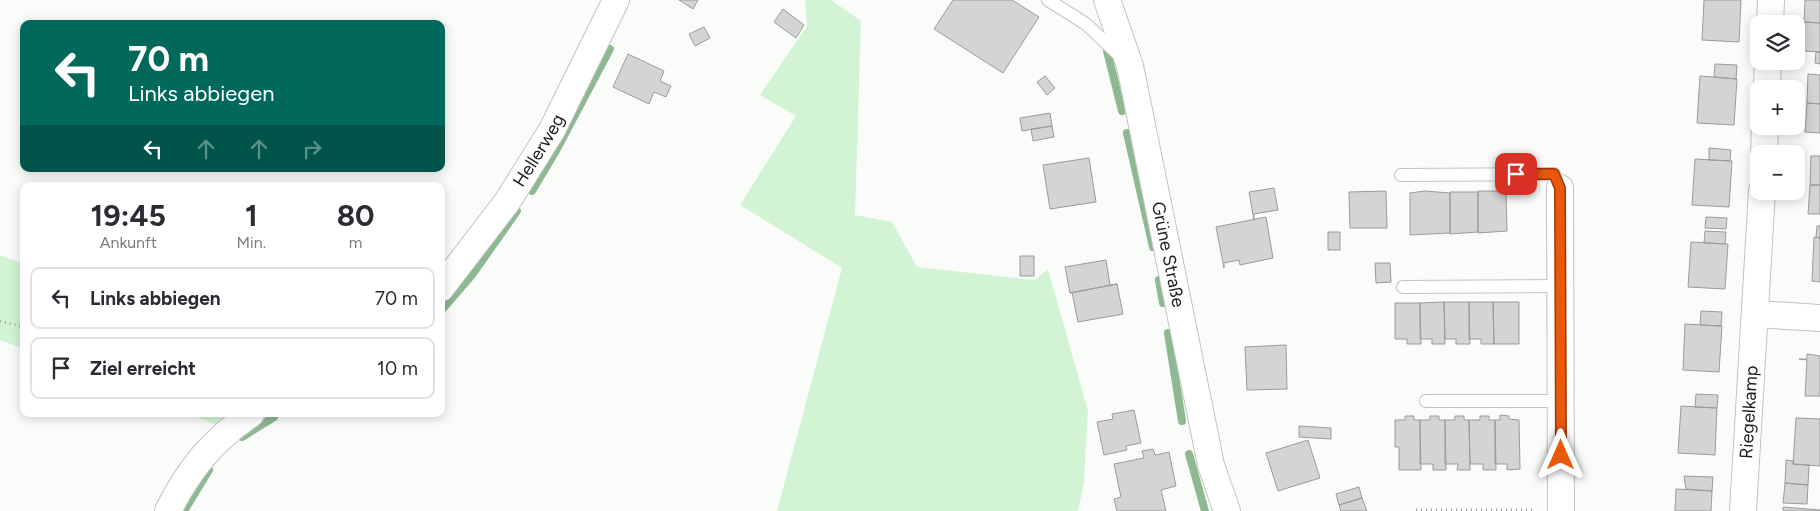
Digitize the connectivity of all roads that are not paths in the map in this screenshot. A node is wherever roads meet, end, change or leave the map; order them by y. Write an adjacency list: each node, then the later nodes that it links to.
1 (616, 0): 10 (street, Hellerweg)
2 (1048, 0): 6 (lane)
3 (1107, 0): 6 (street, Grüne Straße)
4 (1771, 0): 5 (street)
5 (1770, 15)
6 (1130, 66): 20 (street, Grüne Straße)
7 (1402, 175): 8 (lane)
8 (1560, 188): 11 (street)
9 (1762, 200): 13 (street, Riegelkamp)
10 (445, 283)
11 (1561, 286): 12 (lane); 16 (street)
12 (1403, 287)
13 (1756, 314): 14 (street); 21 (street, Riegelkamp)
14 (1820, 318)
15 (1426, 401): 16 (lane)
16 (1561, 401): 18 (street)
17 (247, 417): 19 (street)
18 (1561, 510)
19 (168, 511)
20 (1227, 511)
21 (1743, 511)

